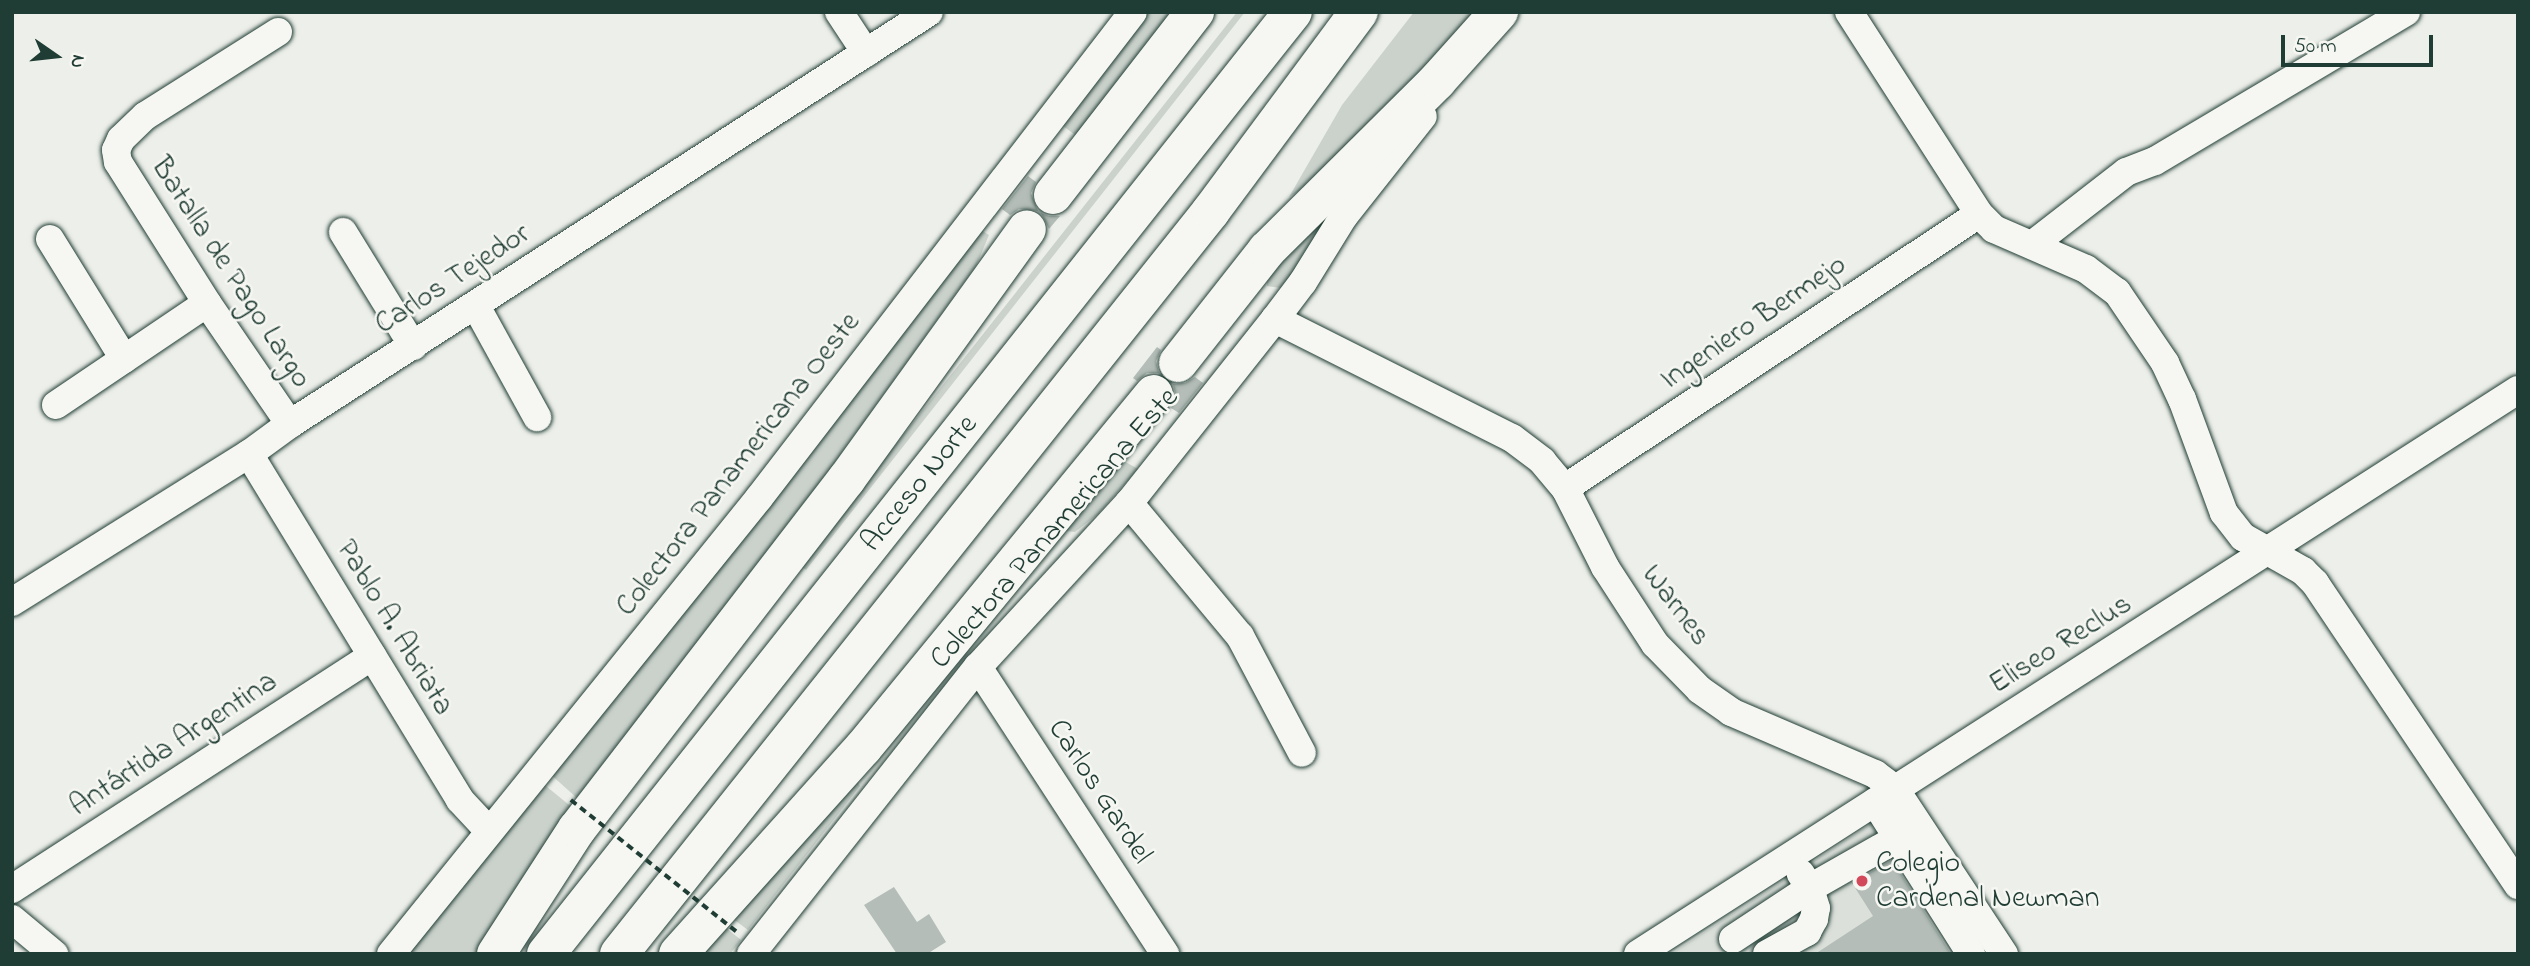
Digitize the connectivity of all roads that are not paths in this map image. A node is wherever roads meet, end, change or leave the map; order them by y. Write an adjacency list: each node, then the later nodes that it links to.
1 (839, 12): 12 (street)
2 (929, 12): 12 (street, Carlos Tejedor)
3 (1133, 12): 39 (street, Colectora Panamericana Oeste)
4 (1195, 12): 13 (highway)
5 (1293, 12): 52 (highway, Acceso Norte)
6 (1359, 12): 53 (highway, Acceso Norte)
7 (1499, 12): 24 (highway)
8 (1508, 12): 21 (street, Colectora Panamericana Este)
9 (1849, 12): 14 (street)
10 (2406, 12): 18 (street)
11 (278, 32): 19 (street, Batalla de Pago Largo)
12 (866, 53): 20 (street, Carlos Tejedor)
13 (1053, 195)
14 (1979, 214): 18 (street); 31 (street, Ingeniero Bermejo)
15 (1027, 229): 51 (highway)
16 (343, 232): 22 (street)
17 (50, 239): 23 (street)
18 (2032, 245): 33 (street)
19 (207, 303): 23 (street); 29 (street, Batalla de Pago Largo)
20 (476, 306): 22 (street, Carlos Tejedor); 28 (street)
21 (1275, 319): 31 (street, Warnes); 32 (street, Colectora Panamericana Este)
22 (414, 346): 29 (street, Carlos Tejedor)
23 (124, 359): 27 (street)
24 (1178, 363)
25 (2518, 390): 33 (street, Eliseo Reclus)
26 (1154, 394): 54 (highway)
27 (56, 405)
28 (537, 417)
29 (290, 425): 30 (street, Carlos Tejedor)
30 (249, 454): 34 (street, Carlos Tejedor); 35 (street, Pablo A. Abriata)
31 (1565, 488): 38 (street, Warnes)
32 (1129, 503): 36 (street, Colectora Panamericana Este); 37 (street)
33 (2270, 552): 38 (street, Eliseo Reclus); 42 (street)
34 (12, 602)
35 (372, 656): 39 (street, Pablo A. Abriata); 44 (street, Antártida Argentina)
36 (978, 667): 47 (street, Colectora Panamericana Este); 55 (street, Carlos Gardel)
37 (1302, 753)
38 (1885, 796): 40 (street); 41 (street, Eliseo Reclus); 59 (street, Warnes)
39 (489, 831): 50 (street, Colectora Panamericana Oeste)
40 (1898, 838): 43 (street); 58 (street)
41 (1790, 857): 43 (street); 45 (street, Eliseo Reclus)
42 (2518, 885)
43 (1810, 888): 48 (street); 57 (street)
44 (12, 889)
45 (1709, 908): 48 (street); 56 (street, Eliseo Reclus)
46 (12, 919): 49 (street)
47 (744, 943)
48 (1739, 946)
49 (54, 954)
50 (391, 954)
51 (496, 954)
52 (547, 954)
53 (619, 954)
54 (678, 954)
55 (1165, 954)
56 (1638, 954)
57 (1767, 954)
58 (1971, 954)
59 (2004, 954)

